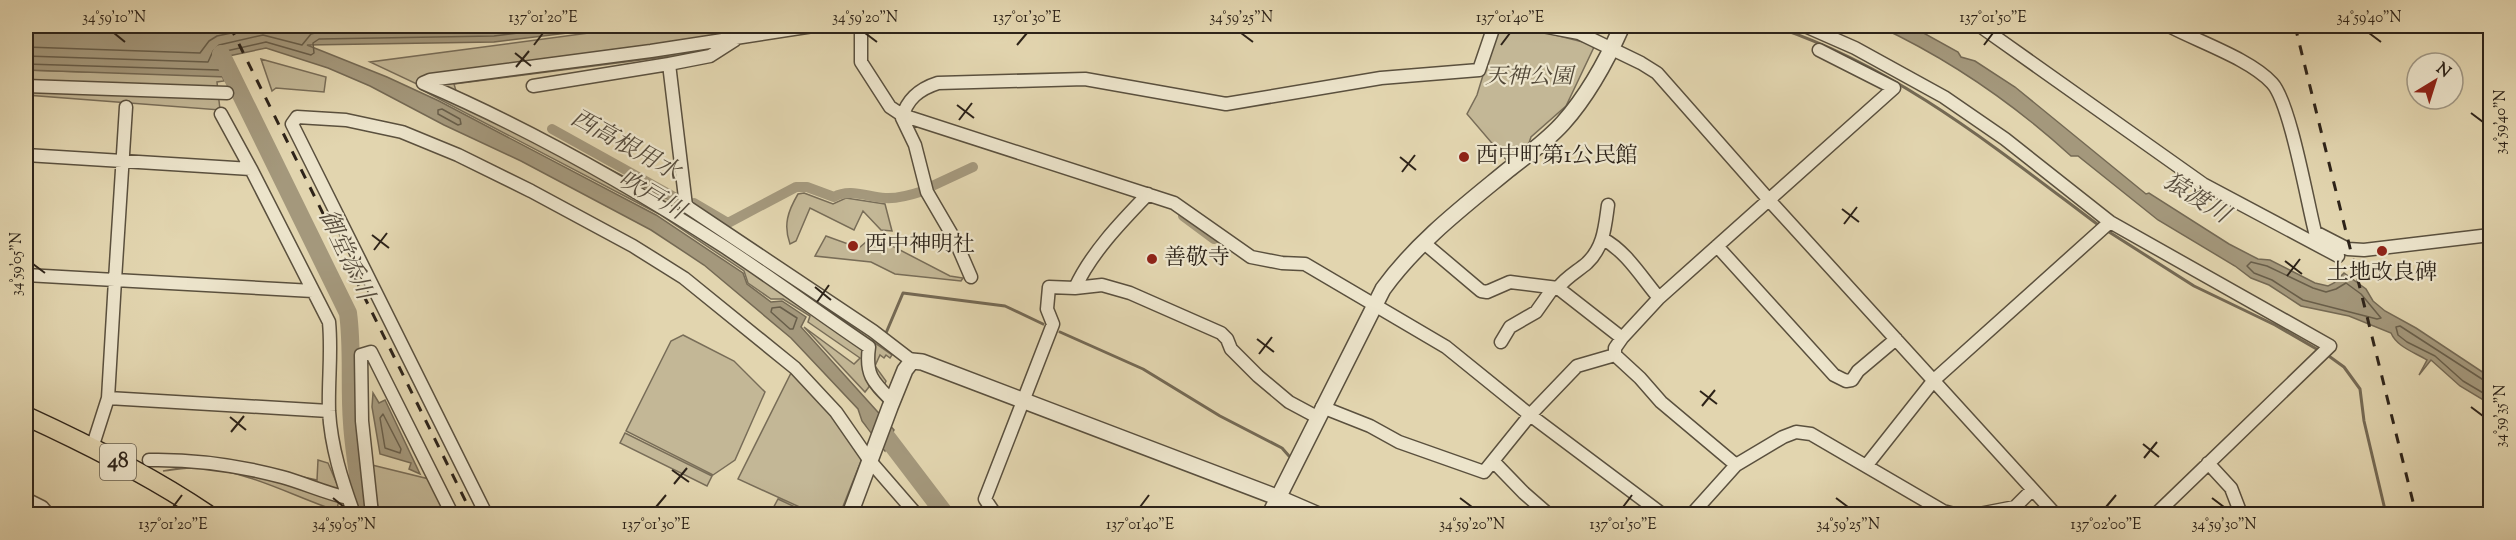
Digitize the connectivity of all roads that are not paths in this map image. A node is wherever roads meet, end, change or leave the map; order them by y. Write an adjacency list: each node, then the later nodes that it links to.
1 (813, 26): 9 (street)
2 (861, 26): 18 (street)
3 (1494, 26): 18 (street)
4 (1542, 26): 10 (street)
5 (1622, 26): 10 (street)
6 (1805, 26): 26 (street)
7 (1980, 26): 25 (street)
8 (2169, 26): 27 (street)
9 (740, 37): 12 (street); 49 (street)
10 (1612, 48): 23 (street); 30 (street)
11 (1819, 50): 23 (street)
12 (669, 64): 14 (street); 45 (street)
13 (26, 86): 15 (street)
14 (533, 86)
15 (227, 93)
16 (126, 107): 20 (street)
17 (221, 114): 21 (street)
18 (902, 115): 22 (street); 34 (street)
19 (26, 155): 20 (street)
20 (123, 161): 21 (street); 35 (street)
21 (251, 169): 38 (street)
22 (1148, 194): 36 (street); 40 (street)
23 (1769, 200): 31 (street); 42 (street)
24 (1608, 205): 29 (street)
25 (2254, 213): 27 (street); 32 (street)
26 (2110, 222): 46 (street); 58 (street)
27 (2315, 232): 28 (street)
28 (2490, 235)
29 (1603, 239): 37 (street); 39 (street)
30 (1423, 242): 37 (street); 40 (street)
31 (1717, 246): 39 (street); 42 (street)
32 (2338, 256)
33 (26, 275): 35 (street)
34 (971, 277)
35 (115, 280): 38 (street); 47 (street)
36 (1075, 288): 48 (street); 51 (street)
37 (1556, 288): 41 (street); 43 (street)
38 (313, 291): 50 (street)
39 (1659, 298): 41 (street)
40 (1373, 305): 51 (street); 52 (street)
41 (1622, 338): 44 (street)
42 (1896, 339): 46 (street)
43 (1501, 342)
44 (1615, 355): 52 (street); 59 (street)
45 (912, 362): 48 (street); 49 (street)
46 (1934, 380): 60 (street); 61 (street)
47 (108, 398): 50 (street); 54 (street)
48 (1023, 400): 63 (street); 73 (street)
49 (891, 404): 55 (street)
50 (329, 411): 62 (street)
51 (1320, 412): 57 (street); 63 (street)
52 (1530, 415): 57 (street); 77 (street)
53 (26, 416): 54 (main road, 48)
54 (92, 448): 66 (main road, 48)
55 (870, 458): 70 (street); 71 (street); 72 (street)
56 (149, 460): 62 (street)
57 (1493, 461): 76 (street)
58 (2208, 463): 82 (street); 83 (street)
59 (1736, 465): 60 (street); 78 (street)
60 (1866, 466): 79 (street)
61 (2032, 490): 80 (street); 81 (street)
62 (348, 498): 67 (street)
63 (1279, 498): 74 (street); 75 (street)
64 (26, 499): 65 (street)
65 (48, 514)
66 (207, 514)
67 (354, 514)
68 (372, 514): 69 (street)
69 (452, 514)
70 (486, 514)
71 (850, 514)
72 (916, 514)
73 (995, 514)
74 (1270, 514)
75 (1316, 514)
76 (1548, 514)
77 (1662, 514)
78 (1692, 514)
79 (1954, 514)
80 (1979, 514)
81 (2055, 514)
82 (2156, 514)
83 (2241, 514)

